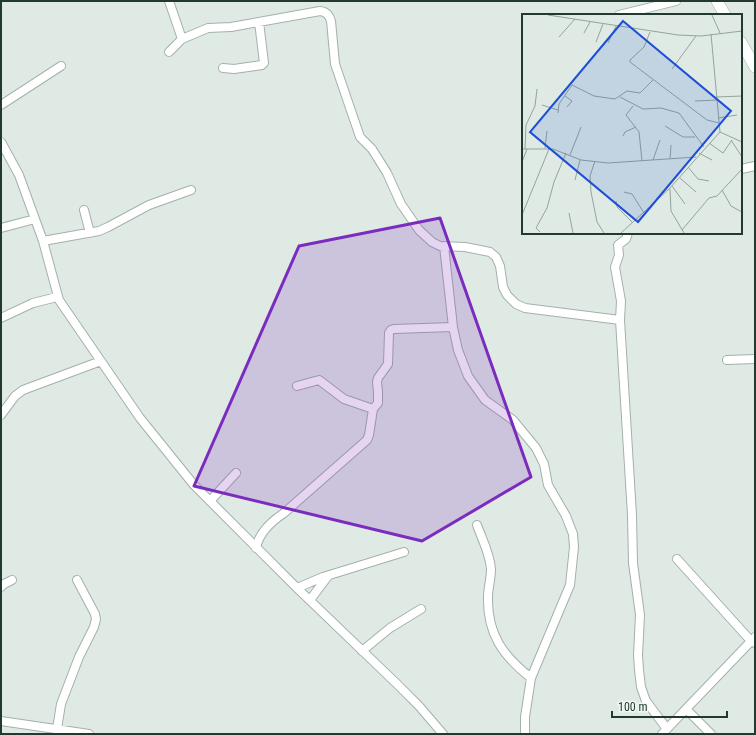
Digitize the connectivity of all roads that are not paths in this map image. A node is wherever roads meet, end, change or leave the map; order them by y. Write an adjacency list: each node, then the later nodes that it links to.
1 (169, 1): 7 (street)
2 (676, 1): 4 (street)
3 (717, 1): 5 (main road)
4 (623, 14)
5 (724, 14)
6 (259, 22): 7 (street); 12 (street); 24 (street)
7 (182, 39): 9 (street)
8 (742, 44): 11 (main road)
9 (169, 52)
10 (61, 66): 13 (street)
11 (755, 67)
12 (223, 68)
13 (1, 105)
14 (1, 142): 19 (street)
15 (755, 166): 16 (street)
16 (742, 169)
17 (191, 190): 21 (street)
18 (84, 210): 21 (street)
19 (35, 219): 20 (street); 23 (street)
20 (1, 228)
21 (90, 233): 23 (street)
22 (628, 234): 27 (street)
23 (43, 240): 25 (street)
24 (444, 246): 27 (street); 28 (street)
25 (57, 297): 26 (street); 31 (street)
26 (1, 318)
27 (620, 320): 54 (street)
28 (453, 328): 33 (street); 50 (street)
29 (755, 359): 30 (street)
30 (727, 360)
31 (101, 361): 34 (street); 36 (street)
32 (297, 386): 33 (street)
33 (374, 409): 38 (street)
34 (1, 415)
35 (236, 474): 36 (street)
36 (210, 502): 38 (street)
37 (477, 525): 50 (street)
38 (256, 548): 45 (street)
39 (404, 552): 41 (street)
40 (677, 559): 48 (street)
41 (328, 576): 45 (street); 46 (street)
42 (12, 580): 44 (street)
43 (77, 580): 53 (street)
44 (1, 587)
45 (298, 588): 46 (street)
46 (310, 600): 49 (street)
47 (421, 609): 49 (street)
48 (754, 640): 51 (street)
49 (362, 651): 56 (street)
50 (531, 678): 57 (street)
51 (686, 709): 54 (street); 58 (street)
52 (1, 721): 53 (street)
53 (57, 729): 55 (street)
54 (664, 731)
55 (89, 734)
56 (443, 734)
57 (525, 734)
58 (711, 734)

